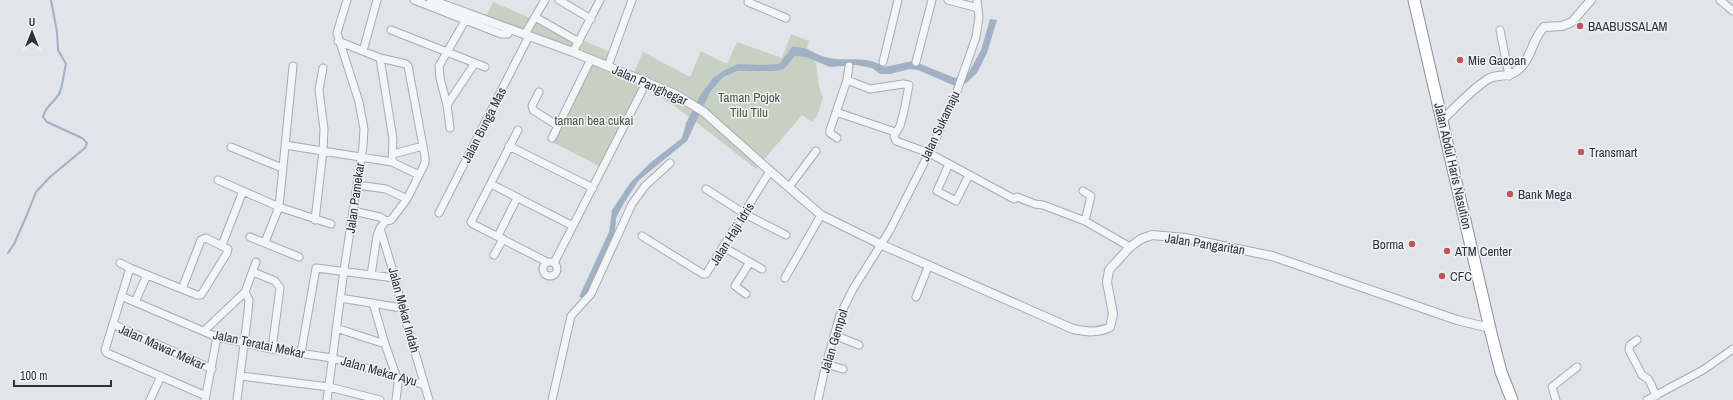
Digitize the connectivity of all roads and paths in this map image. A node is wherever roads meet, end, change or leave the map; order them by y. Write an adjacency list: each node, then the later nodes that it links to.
1 (347, 0): 26 (street, Jalan Pamekar)
2 (377, 0): 28 (street)
3 (414, 0): 19 (street)
4 (431, 0): 19 (street, Jalan Panghegar)
5 (544, 0): 20 (street, Jalan Bunga Mas)
6 (559, 0): 22 (street)
7 (600, 0): 22 (street)
8 (632, 0): 37 (street)
9 (898, 0): 33 (street)
10 (932, 0): 34 (street)
11 (948, 0): 17 (street)
12 (977, 0): 17 (street, Jalan Sukamaju)
13 (1414, 0): 47 (highway, Jalan Abdul Haris Nasution)
14 (1591, 0): 41 (street)
15 (746, 1): 21 (street)
16 (1723, 1): 18 (street)
17 (978, 8): 60 (street, Jalan Sukamaju)
18 (1733, 11)
19 (467, 17): 25 (street, Jalan Panghegar); 29 (street)
20 (534, 17): 25 (street, Jalan Bunga Mas); 27 (street)
21 (786, 18)
22 (591, 19): 27 (street)
23 (391, 30): 29 (street)
24 (1500, 30): 41 (street)
25 (527, 35): 30 (street, Jalan Panghegar); 82 (street, Jalan Bunga Mas)
26 (338, 41): 28 (street); 62 (street, Jalan Pamekar)
27 (579, 42): 30 (street)
28 (363, 51): 31 (street)
29 (447, 52): 35 (street); 45 (street)
30 (574, 52): 32 (street, Jalan Panghegar)
31 (380, 58): 55 (street); 61 (street)
32 (591, 59): 37 (street, Jalan Panghegar); 48 (street)
33 (883, 62)
34 (916, 62)
35 (475, 63): 39 (street); 45 (street)
36 (293, 66): 54 (street)
37 (608, 66): 43 (street, Jalan Panghegar)
38 (849, 66): 42 (street)
39 (485, 67)
40 (323, 68): 58 (street)
41 (1509, 76): 47 (street)
42 (847, 80): 46 (street); 51 (street)
43 (646, 81): 67 (street, Jalan Panghegar); 74 (street)
44 (539, 92): 48 (street)
45 (447, 105): 49 (street)
46 (836, 112): 51 (street); 53 (street)
47 (1442, 120): 125 (highway, Jalan Abdul Haris Nasution)
48 (558, 126): 52 (street)
49 (450, 128)
50 (518, 130): 56 (street)
51 (895, 132): 60 (street)
52 (552, 138)
53 (838, 138)
54 (285, 145): 58 (street); 66 (street)
55 (423, 146): 61 (street); 68 (street)
56 (509, 146): 71 (street); 74 (street)
57 (231, 148): 66 (street)
58 (323, 151): 62 (street); 85 (street)
59 (816, 151): 73 (street)
60 (929, 153): 65 (street); 96 (street, Jalan Sukamaju)
61 (393, 154): 63 (street)
62 (360, 157): 63 (street); 72 (street, Jalan Pamekar)
63 (392, 162): 68 (street)
64 (670, 162): 154 (street)
65 (950, 164): 69 (street); 69 (street)
66 (282, 168): 80 (street)
67 (770, 171): 73 (street, Jalan Panghegar); 83 (street, Jalan Haji Idris)
68 (419, 175): 79 (street)
69 (969, 175): 87 (street)
70 (218, 180): 76 (street)
71 (491, 184): 78 (street); 94 (street)
72 (357, 185): 79 (street); 81 (street, Jalan Pamekar)
73 (790, 187): 84 (street, Jalan Panghegar)
74 (593, 188): 89 (street)
75 (706, 189): 83 (street)
76 (243, 191): 80 (street); 98 (street)
77 (1083, 191): 87 (street)
78 (517, 198): 89 (street); 94 (street)
79 (407, 199): 86 (street)
80 (279, 207): 85 (street); 95 (street)
81 (353, 211): 86 (street); 108 (street, Jalan Pamekar)
82 (439, 213)
83 (744, 214): 91 (street); 99 (street, Jalan Haji Idris)
84 (821, 215): 96 (street, Jalan Panghegar); 113 (street)
85 (315, 220): 88 (street)
86 (386, 221): 90 (street)
87 (1085, 222): 97 (street)
88 (331, 224)
89 (573, 226): 94 (street)
90 (380, 228): 111 (street); 112 (street, Jalan Mekar Indah)
91 (786, 235)
92 (642, 236): 99 (street, Jalan Haji Idris)
93 (250, 237): 95 (street)
94 (500, 237): 100 (street)
95 (265, 242): 101 (street)
96 (880, 244): 105 (street, Jalan Pangaritan); 127 (street, Jalan Gempol)
97 (1124, 244): 105 (street, Jalan Pangaritan); 125 (street, Jalan Pangaritan)
98 (222, 245): 114 (street); 114 (street)
99 (723, 247): 103 (street)
100 (494, 255)
101 (299, 257)
102 (256, 262): 109 (street)
103 (750, 262): 107 (street); 116 (street)
104 (120, 263): 106 (street)
105 (929, 266): 118 (street)
106 (130, 268): 110 (street); 117 (street)
107 (762, 269)
108 (344, 270): 111 (street); 119 (street, Jalan Pamekar); 135 (street)
109 (253, 272): 115 (street); 134 (street)
110 (147, 275): 114 (street); 120 (street)
111 (371, 275): 112 (street)
112 (395, 278): 122 (street, Jalan Mekar Indah)
113 (785, 278)
114 (182, 289)
115 (245, 292): 126 (street); 130 (street)
116 (746, 294)
117 (121, 296): 120 (street, Jalan Teratai Mekar); 123 (street)
118 (916, 297)
119 (340, 298): 121 (street); 124 (street, Jalan Pamekar)
120 (135, 302): 126 (street, Jalan Teratai Mekar)
121 (373, 303): 122 (street); 131 (street)
122 (402, 308): 144 (street, Jalan Mekar Indah)
123 (113, 324): 139 (street, Jalan Mawar Mekar); 141 (street)
124 (336, 328): 131 (street); 136 (street, Jalan Pamekar)
125 (1490, 328): 156 (highway, Jalan Abdul Haris Nasution)
126 (204, 331): 128 (street, Jalan Teratai Mekar)
127 (834, 335): 132 (street); 137 (street, Jalan Gempol)
128 (218, 337): 130 (street, Jalan Teratai Mekar); 139 (street)
129 (1637, 340): 146 (street)
130 (244, 342): 134 (street, Jalan Teratai Mekar); 142 (street)
131 (385, 344): 143 (street)
132 (859, 345)
133 (1733, 348): 146 (street)
134 (272, 349): 135 (street, Jalan Teratai Mekar)
135 (301, 353): 136 (street, Jalan Teratai Mekar)
136 (332, 358): 143 (street, Jalan Mekar Ayu); 145 (street, Jalan Pamekar)
137 (826, 364): 140 (street); 155 (street, Jalan Gempol)
138 (1576, 367): 157 (street)
139 (212, 369): 147 (street)
140 (843, 369)
141 (161, 376): 147 (street); 148 (street)
142 (241, 376): 145 (street); 149 (street)
143 (397, 378): 144 (street, Jalan Mekar Ayu); 152 (street)
144 (425, 385): 153 (street, Jalan Mekar Indah)
145 (329, 387): 150 (street, Jalan Pamekar); 151 (street)
146 (1656, 396): 158 (street)
147 (206, 398)
148 (150, 400)
149 (237, 400)
150 (327, 400)
151 (380, 400)
152 (396, 400)
153 (429, 400)
154 (552, 400)
155 (818, 400)
156 (1512, 400)
157 (1556, 400)
158 (1647, 400)

